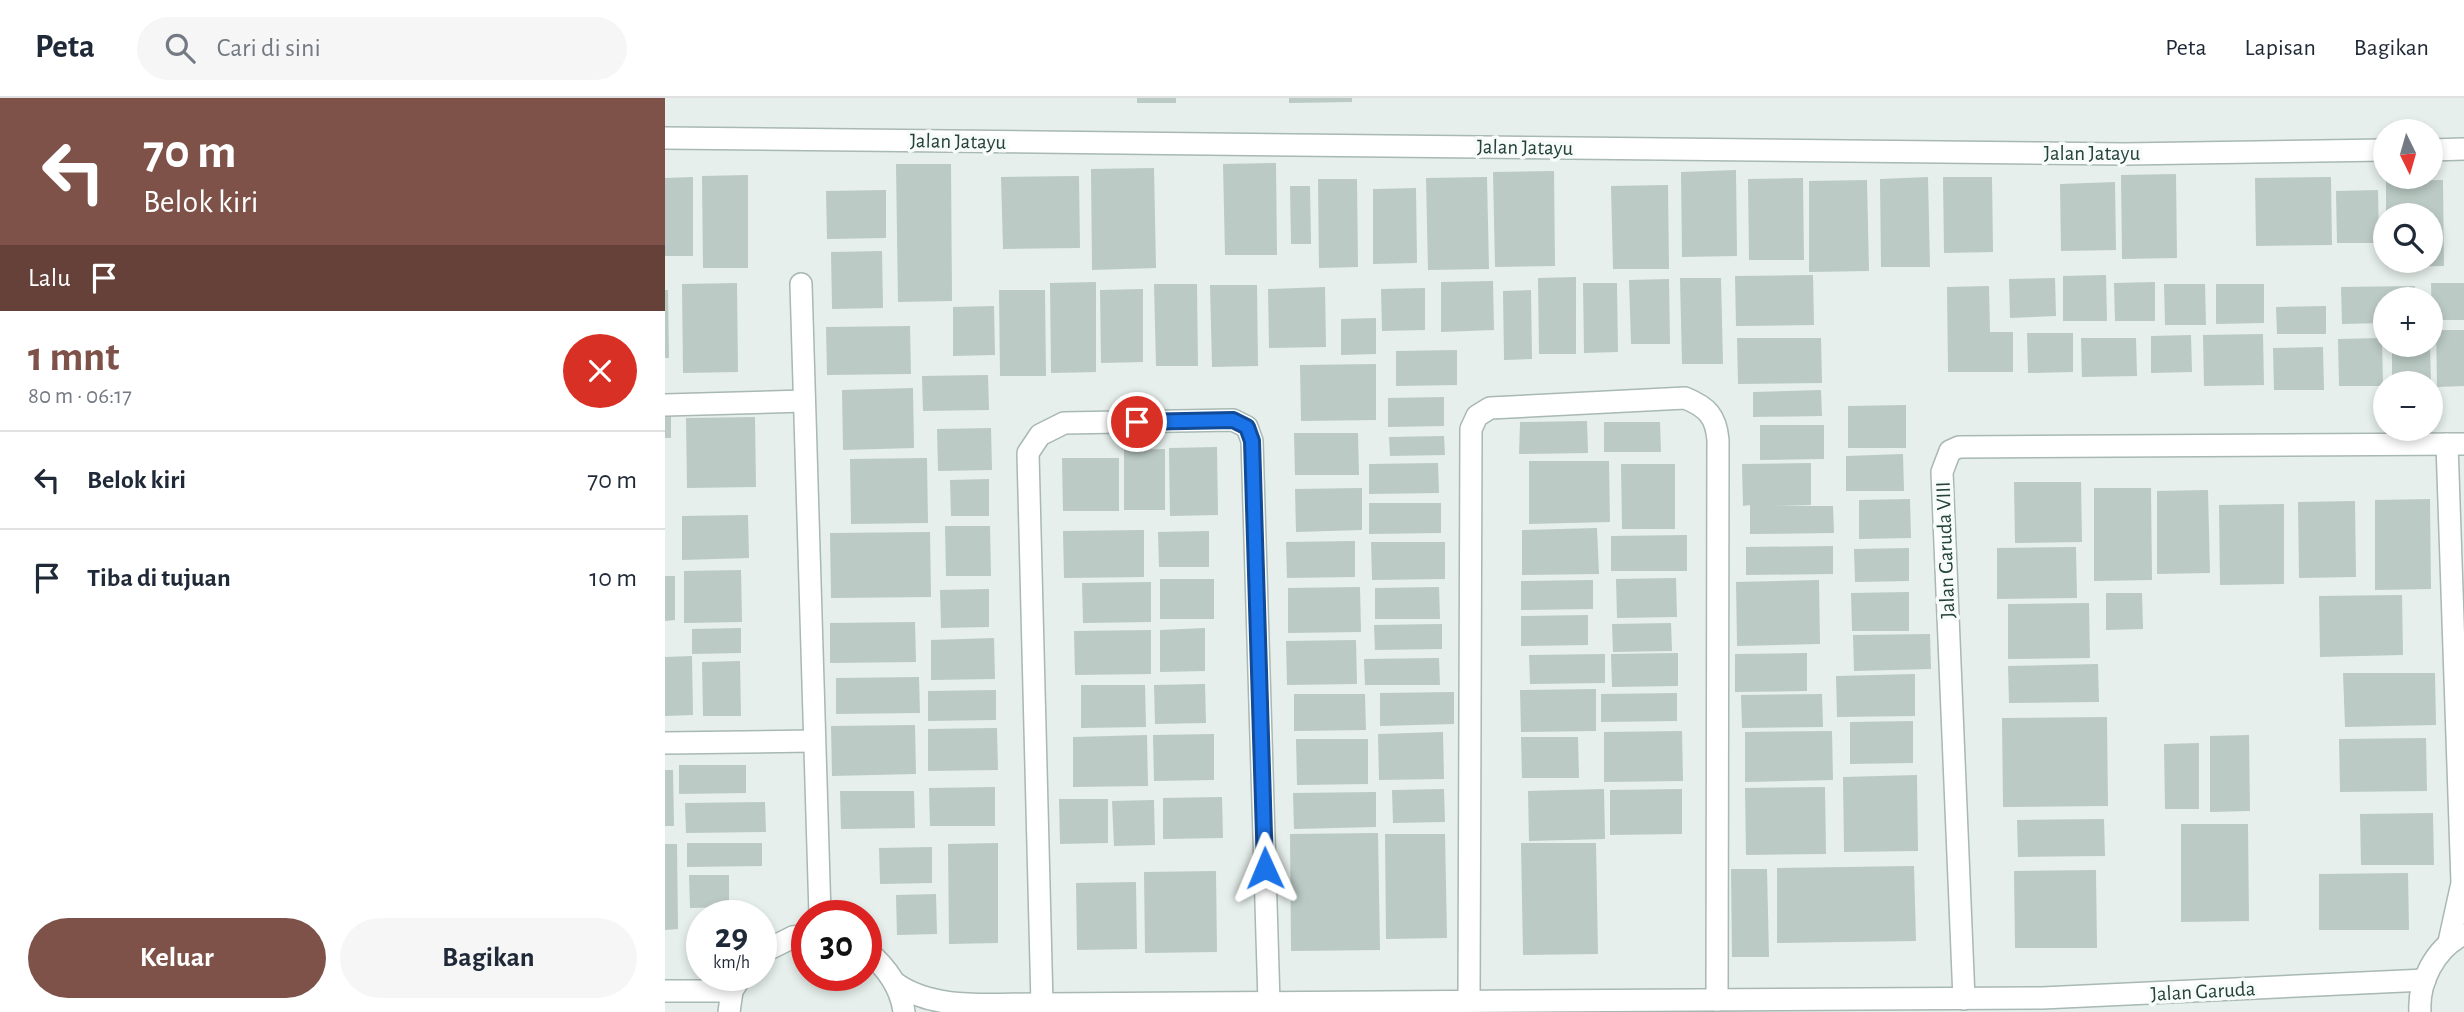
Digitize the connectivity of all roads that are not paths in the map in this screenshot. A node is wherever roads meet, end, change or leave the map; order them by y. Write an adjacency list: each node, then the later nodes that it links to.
1 (665, 138): 3 (street, Jalan Jatayu)
2 (2464, 149): 4 (street)
3 (2373, 150)
4 (2443, 150)
5 (801, 284): 6 (street)
6 (804, 401): 7 (street); 10 (street)
7 (665, 405)
8 (2456, 444): 9 (street); 20 (street, Jalan Garuda VIII)
9 (2458, 600): 12 (street)
10 (814, 741): 11 (street); 13 (street)
11 (665, 743)
12 (2461, 791): 14 (street)
13 (819, 900)
14 (2457, 938): 16 (street)
15 (882, 964): 17 (street)
16 (2424, 980): 25 (street, Jalan Garuda); 29 (street)
17 (895, 983): 24 (street, Jalan Garuda); 28 (street)
18 (665, 991): 19 (street)
19 (734, 993)
20 (1965, 999): 25 (street, Jalan Garuda); 26 (street, Jalan Garuda)
21 (1717, 1000): 22 (street, Jalan Garuda); 22 (street); 26 (street, Jalan Garuda)
22 (1469, 1001): 27 (street, Jalan Garuda)
23 (1269, 1002): 24 (street, Jalan Garuda); 24 (street); 27 (street, Jalan Garuda)
24 (1042, 1003)
25 (2042, 1005)
26 (1794, 1006)
27 (1360, 1007)
28 (904, 1012)
29 (2420, 1012)

